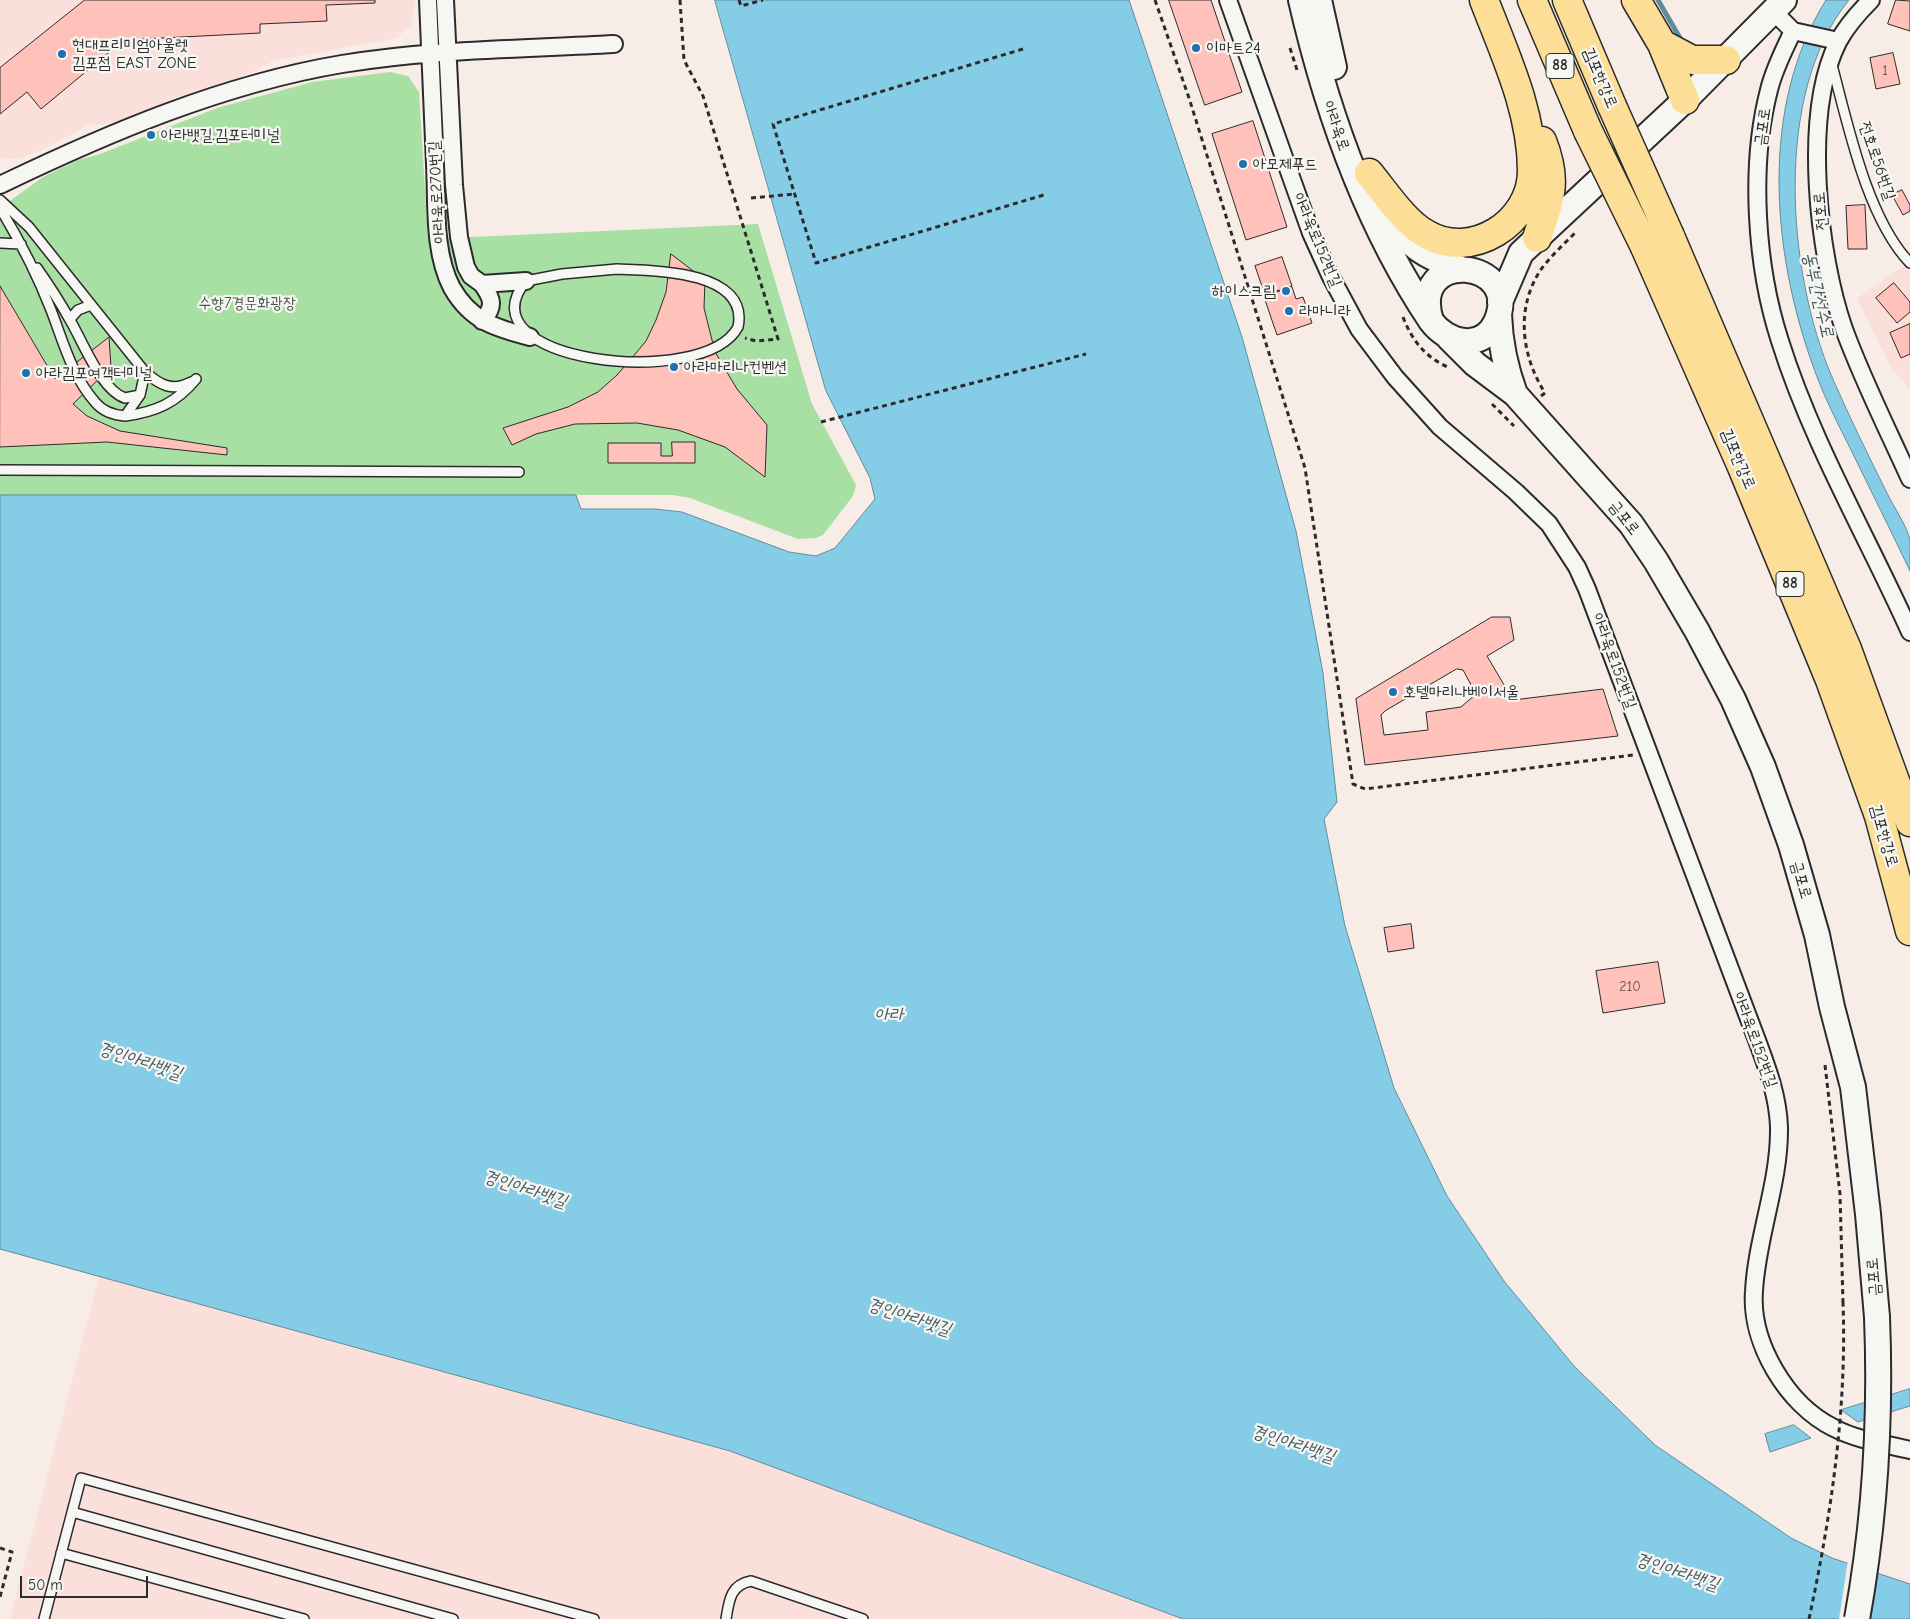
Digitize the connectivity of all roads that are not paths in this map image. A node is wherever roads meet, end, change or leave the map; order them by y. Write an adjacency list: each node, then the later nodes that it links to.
1 (428, 0): 17 (street, 아라육로270번길)
2 (445, 0): 16 (street, 아라육로270번길)
3 (1228, 0): 52 (street, 아라육로152번길)
4 (1301, 0): 39 (main road, 아라육로)
5 (1319, 0): 22 (main road, 아라육로)
6 (1484, 0): 21 (highway)
7 (1532, 0): 51 (highway, 김포한강로 / 88, bridge)
8 (1567, 0): 50 (highway, 김포한강로 / 88, bridge)
9 (1636, 0): 15 (highway)
10 (1871, 0): 13 (street, 전호로)
11 (1779, 6): 12 (street); 18 (main road)
12 (1797, 32): 13 (street); 49 (street, 금포로)
13 (1834, 40): 19 (street, 전호로)
14 (614, 44): 16 (street)
15 (1662, 44): 18 (highway); 20 (highway)
16 (448, 53): 17 (street); 29 (street, 아라육로270번길)
17 (430, 54): 23 (street); 30 (street, 아라육로270번길)
18 (1726, 60): 20 (main road)
19 (1831, 61): 31 (lane, 전호로56번길); 48 (street, 전호로)
20 (1685, 100): 27 (main road)
21 (1523, 104): 22 (highway); 27 (highway)
22 (1369, 172): 32 (main road, 아라육로)
23 (0, 185)
24 (0, 200): 35 (lane)
25 (0, 208): 28 (lane)
26 (0, 243): 28 (lane)
27 (1529, 246): 32 (main road); 36 (main road)
28 (23, 248): 37 (lane); 45 (lane)
29 (462, 254): 30 (street); 34 (street, 아라육로270번길)
30 (442, 259): 38 (street, 아라육로270번길)
31 (1910, 263)
32 (1465, 268): 36 (main road); 39 (main road)
33 (526, 281): 34 (street); 40 (lane); 40 (lane)
34 (482, 284): 38 (street, 아라육로270번길)
35 (91, 305): 37 (lane); 42 (lane)
36 (1500, 308): 41 (main road); 43 (main road)
37 (70, 319): 44 (lane)
38 (482, 321): 40 (street, 아라육로270번길)
39 (1431, 321): 41 (main road)
40 (530, 337)
41 (1449, 338): 43 (main road)
42 (145, 372): 44 (lane); 45 (lane)
43 (1515, 394): 61 (main road, 금포로, bridge)
44 (140, 395): 45 (lane)
45 (125, 416)
46 (0, 470): 47 (lane)
47 (519, 472)
48 (1910, 479)
49 (1910, 632)
50 (1910, 822)
51 (1910, 931)
52 (1910, 1450)
53 (72, 1512): 54 (lane); 57 (lane); 58 (lane)
54 (61, 1553): 55 (lane); 56 (lane)
55 (44, 1619)
56 (304, 1619)
57 (453, 1619)
58 (594, 1619)
59 (726, 1619): 60 (lane)
60 (862, 1619)
61 (1857, 1619)

